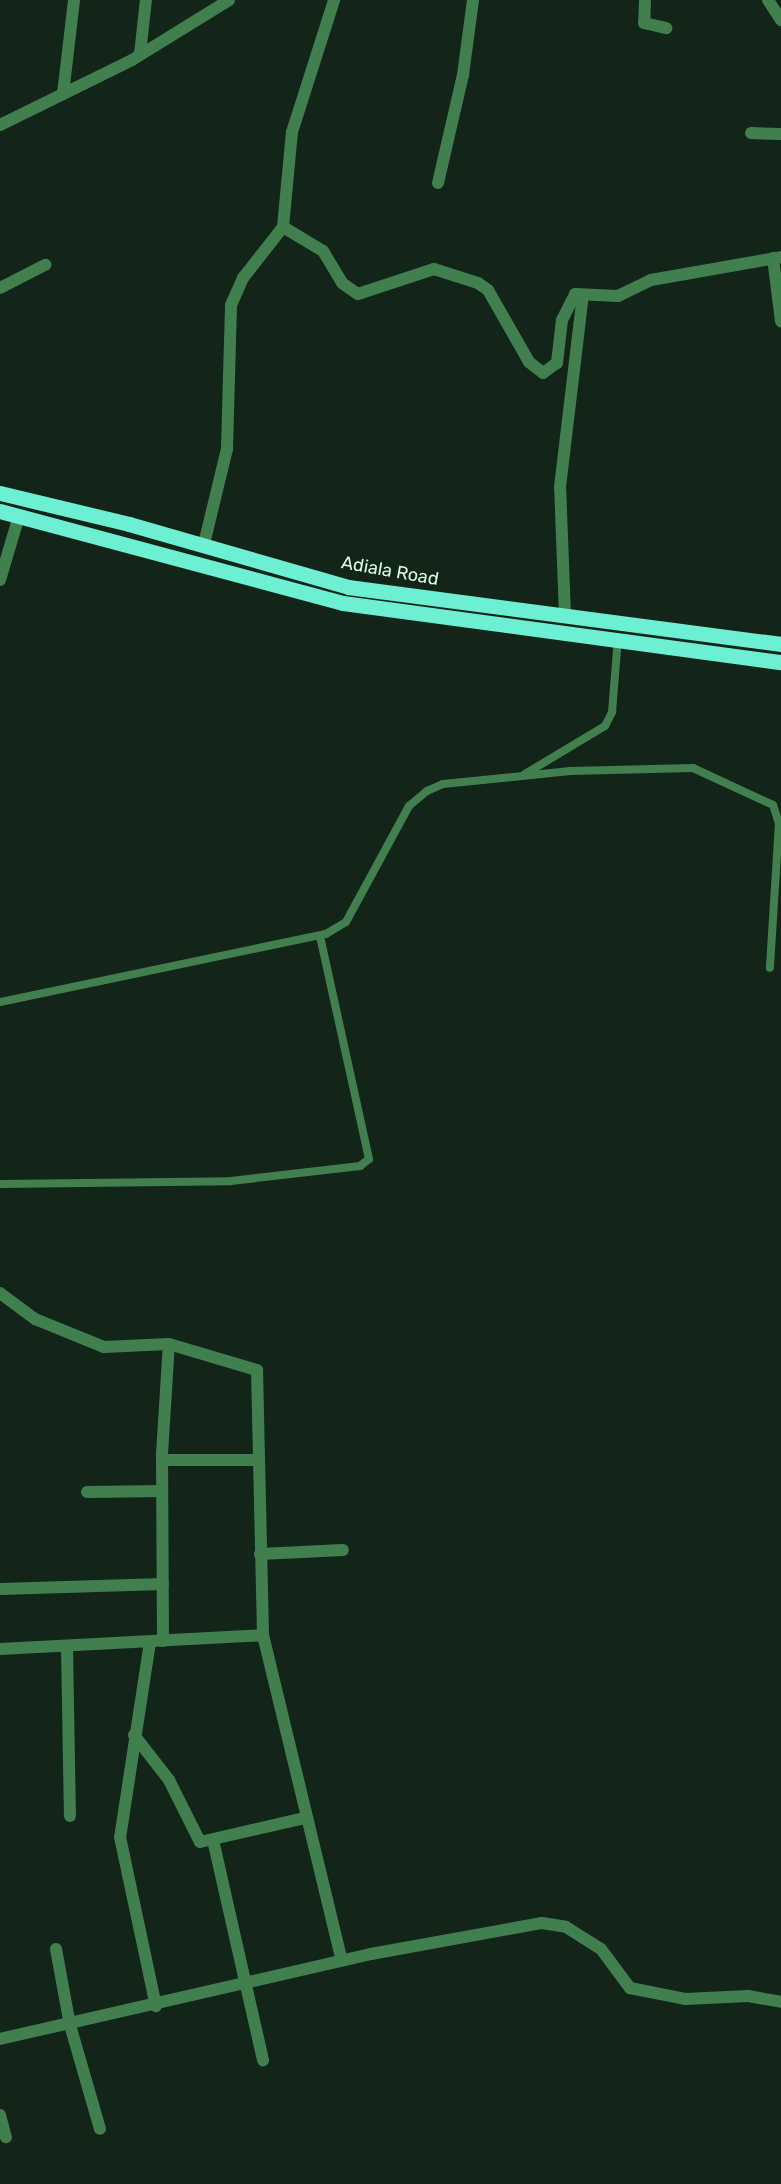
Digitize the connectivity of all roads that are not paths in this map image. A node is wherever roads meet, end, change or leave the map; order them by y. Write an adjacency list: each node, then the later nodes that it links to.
1 (74, 0): 11 (street)
2 (146, 0): 10 (street)
3 (334, 0): 16 (street)
4 (473, 0): 15 (street)
5 (645, 0): 9 (street)
6 (768, 0): 8 (street)
7 (226, 1): 10 (street)
8 (781, 20)
9 (666, 28)
10 (140, 54): 11 (street)
11 (63, 94): 12 (street)
12 (0, 125)
13 (751, 133): 14 (street)
14 (781, 134)
15 (438, 183)
16 (283, 227): 20 (street); 25 (street)
17 (777, 257): 20 (street); 21 (street)
18 (45, 265): 19 (street)
19 (0, 288)
20 (583, 295): 27 (street)
21 (781, 321)
22 (0, 494): 25 (main road, Adiala Road)
23 (0, 511): 24 (main road)
24 (19, 516): 26 (street); 28 (main road)
25 (204, 544): 27 (main road, Adiala Road)
26 (0, 580)
27 (566, 615): 29 (main road, Adiala Road)
28 (618, 638): 30 (main road); 31 (lane)
29 (781, 644)
30 (781, 662)
31 (522, 776): 32 (lane); 33 (lane)
32 (320, 937): 34 (lane); 35 (lane)
33 (770, 968)
34 (0, 1002)
35 (0, 1184)
36 (0, 1293): 37 (street)
37 (169, 1344): 38 (street); 39 (street)
38 (162, 1460): 39 (street); 40 (street)
39 (258, 1460): 43 (street)
40 (162, 1491): 41 (street); 44 (street)
41 (87, 1492)
42 (342, 1550): 43 (street)
43 (260, 1554): 46 (street)
44 (163, 1584): 45 (street); 47 (street)
45 (0, 1589)
46 (263, 1635): 47 (street); 53 (street)
47 (163, 1641): 48 (street)
48 (150, 1642): 49 (street); 51 (street)
49 (67, 1647): 50 (street); 52 (street)
50 (0, 1649)
51 (134, 1735): 54 (street); 59 (street)
52 (70, 1816)
53 (305, 1818): 54 (street); 56 (street)
54 (213, 1840): 57 (street)
55 (56, 1949): 60 (street)
56 (342, 1961): 57 (street); 58 (street)
57 (246, 1984): 59 (street); 62 (street)
58 (781, 2002)
59 (156, 2006): 60 (street)
60 (70, 2025): 61 (street); 64 (street)
61 (0, 2039)
62 (263, 2060)
63 (0, 2115): 65 (street)
64 (100, 2129)
65 (6, 2136)

